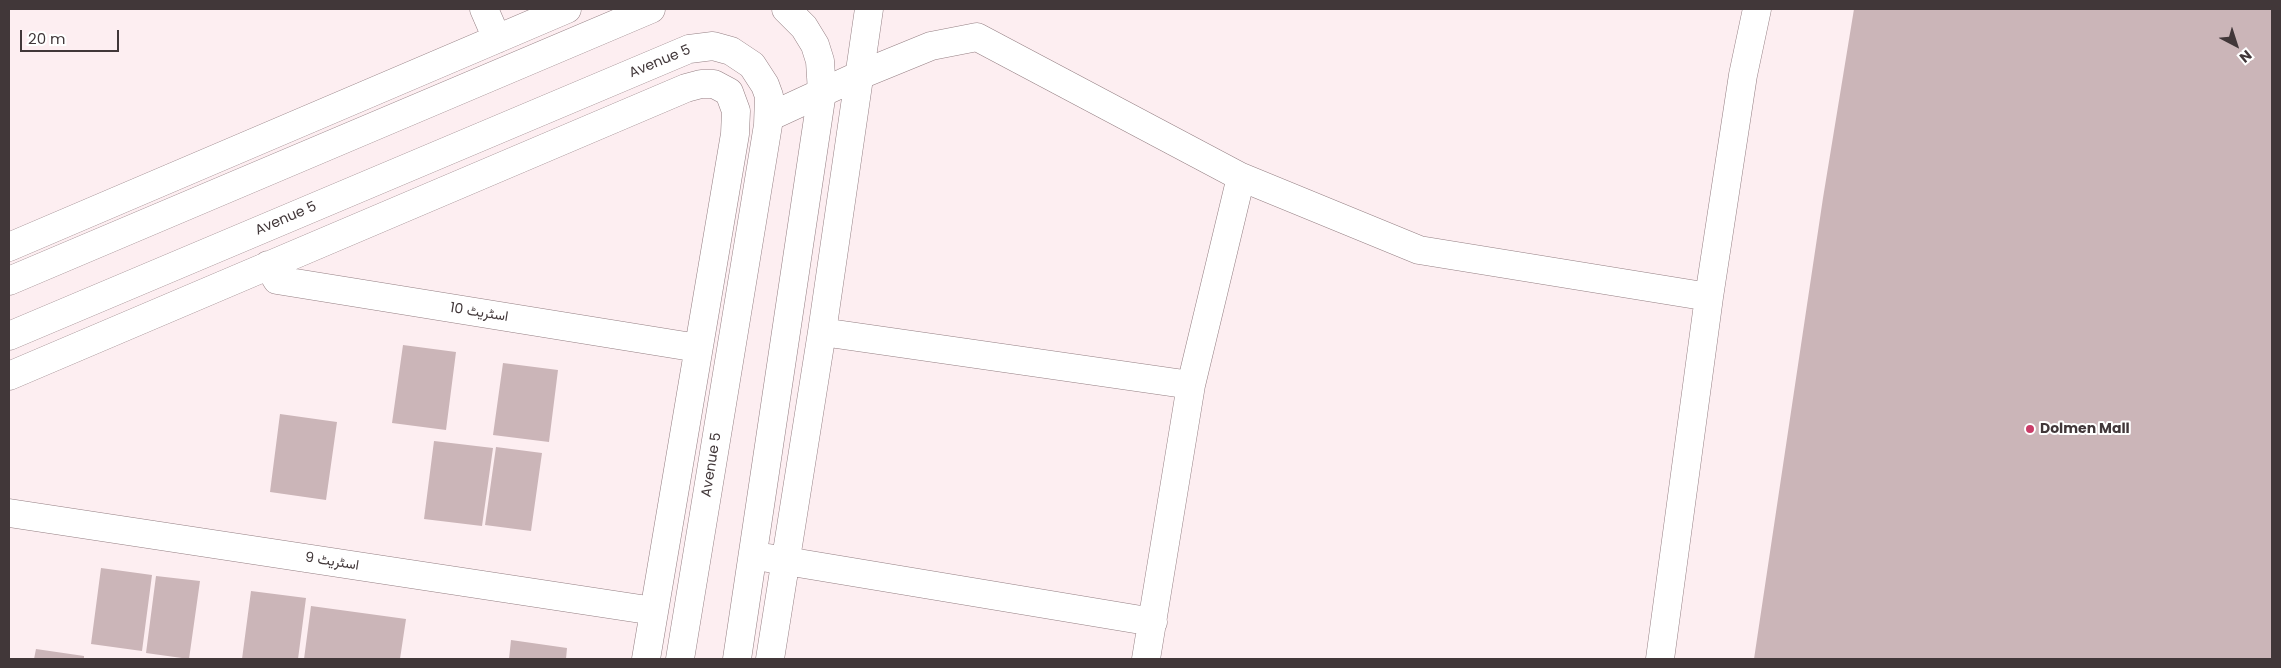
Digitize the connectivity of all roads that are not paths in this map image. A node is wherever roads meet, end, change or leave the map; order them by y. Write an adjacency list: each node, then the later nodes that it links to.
1 (484, 9): 7 (street)
2 (567, 9): 7 (street)
3 (651, 9): 14 (street)
4 (786, 9): 9 (street)
5 (869, 9): 8 (street)
6 (1757, 9): 15 (street)
7 (497, 39): 12 (street)
8 (860, 75): 9 (street); 11 (street); 16 (street)
9 (822, 92): 10 (street); 22 (street)
10 (769, 117): 17 (street, Avenue 5); 27 (street, Avenue 5)
11 (1241, 177): 15 (street); 20 (street)
12 (9, 247)
13 (268, 265): 18 (street, اسٹریٹ 10); 18 (street); 19 (street)
14 (9, 281)
15 (1708, 297): 31 (street)
16 (822, 332): 20 (street); 23 (street)
17 (9, 336)
18 (698, 348): 24 (street)
19 (9, 376)
20 (1191, 385): 25 (street)
21 (9, 513): 24 (street, اسٹریٹ 9)
22 (753, 555): 23 (street); 28 (street)
23 (786, 563): 25 (street); 29 (street)
24 (654, 611): 26 (street)
25 (1153, 622): 30 (street)
26 (646, 659)
27 (680, 659)
28 (737, 659)
29 (770, 659)
30 (1146, 659)
31 (1660, 659)

